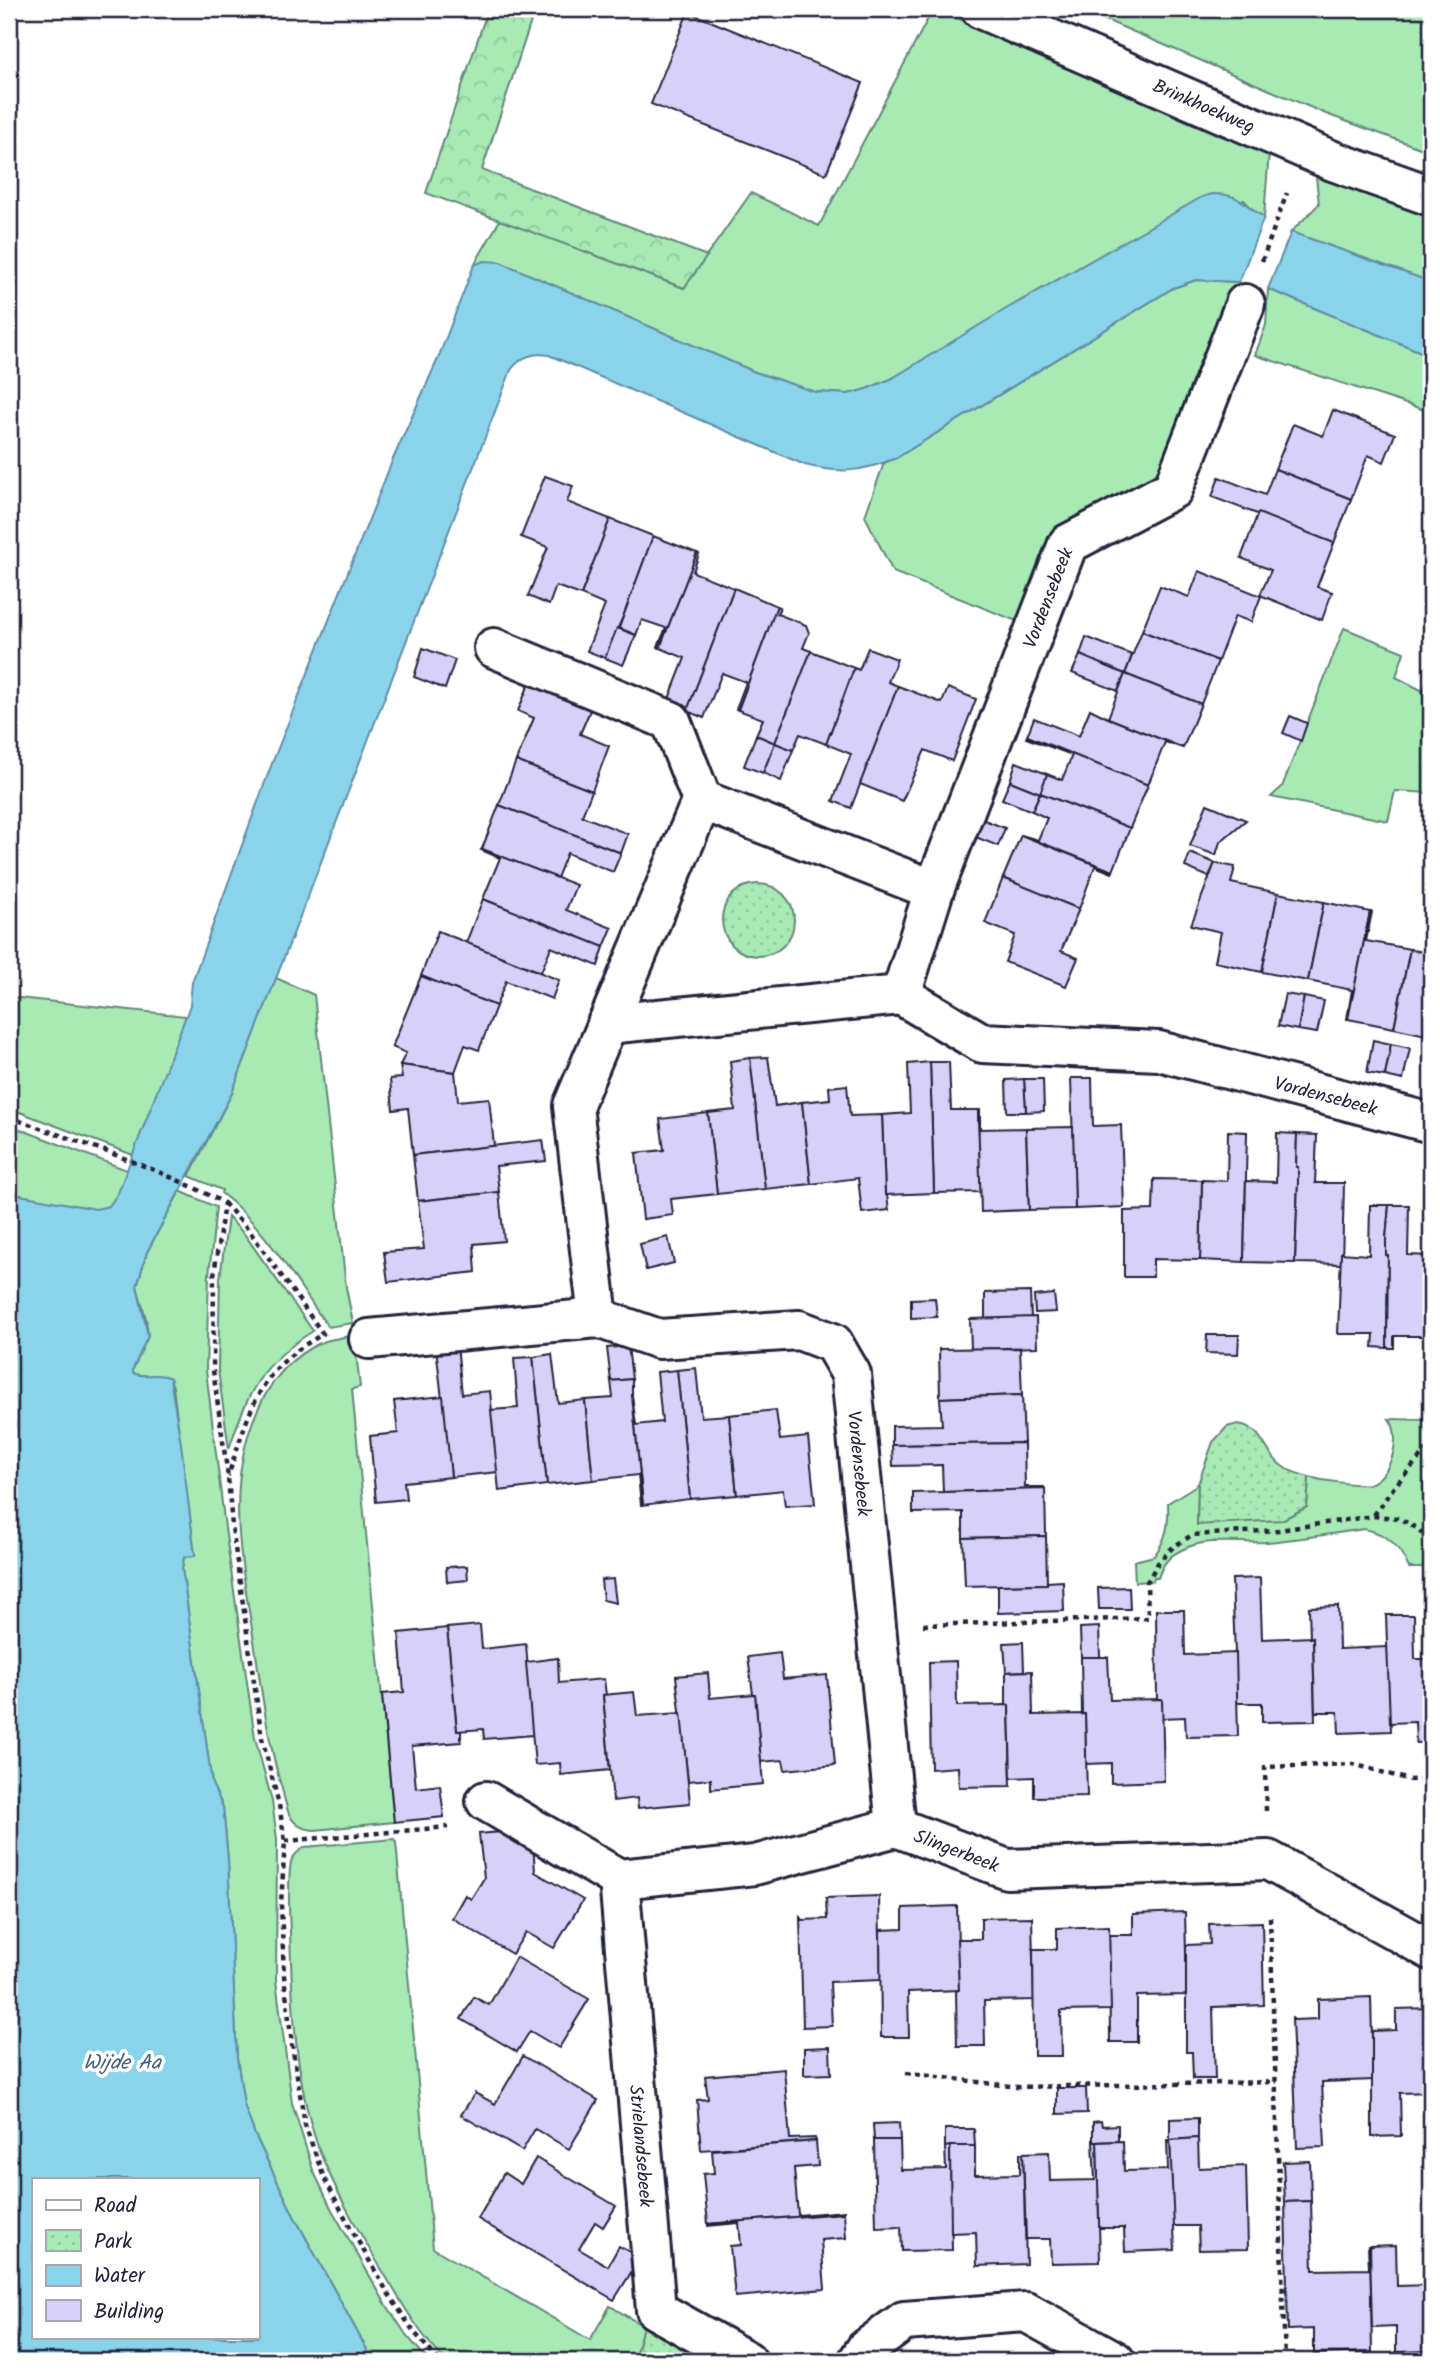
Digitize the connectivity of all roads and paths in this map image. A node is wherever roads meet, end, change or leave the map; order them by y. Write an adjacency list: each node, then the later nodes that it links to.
1 (981, 9): 2 (street, Brinkhoekweg)
2 (1431, 197)
3 (1283, 201): 4 (path)
4 (1245, 304): 7 (street, Vordensebeek)
5 (494, 648): 6 (street)
6 (702, 800): 7 (street); 9 (street)
7 (934, 890): 8 (street, Vordensebeek)
8 (901, 995): 9 (street); 11 (street, Vordensebeek)
9 (607, 1024): 13 (street)
10 (9, 1117): 12 (path)
11 (1431, 1123)
12 (224, 1203): 16 (path); 16 (path)
13 (598, 1318): 14 (street, Vordensebeek); 19 (street, Vordensebeek)
14 (369, 1339)
15 (1431, 1445): 17 (path)
16 (228, 1477): 24 (path)
17 (1373, 1516): 18 (path); 19 (path)
18 (1431, 1542)
19 (876, 1626): 23 (street, Vordensebeek)
20 (1431, 1779): 25 (path)
21 (486, 1801): 22 (street)
22 (519, 1821): 24 (path); 26 (street)
23 (896, 1826): 25 (street, Slingerbeek); 26 (street, Slingerbeek)
24 (285, 1841): 30 (path)
25 (1268, 1860): 27 (street); 29 (path)
26 (619, 1879): 31 (street, Strielandsebeek)
27 (1431, 1950)
28 (906, 2073): 29 (path)
29 (1276, 2082): 34 (path)
30 (439, 2361)
31 (747, 2361)
32 (858, 2361): 33 (street)
33 (1115, 2361)
34 (1284, 2361)

